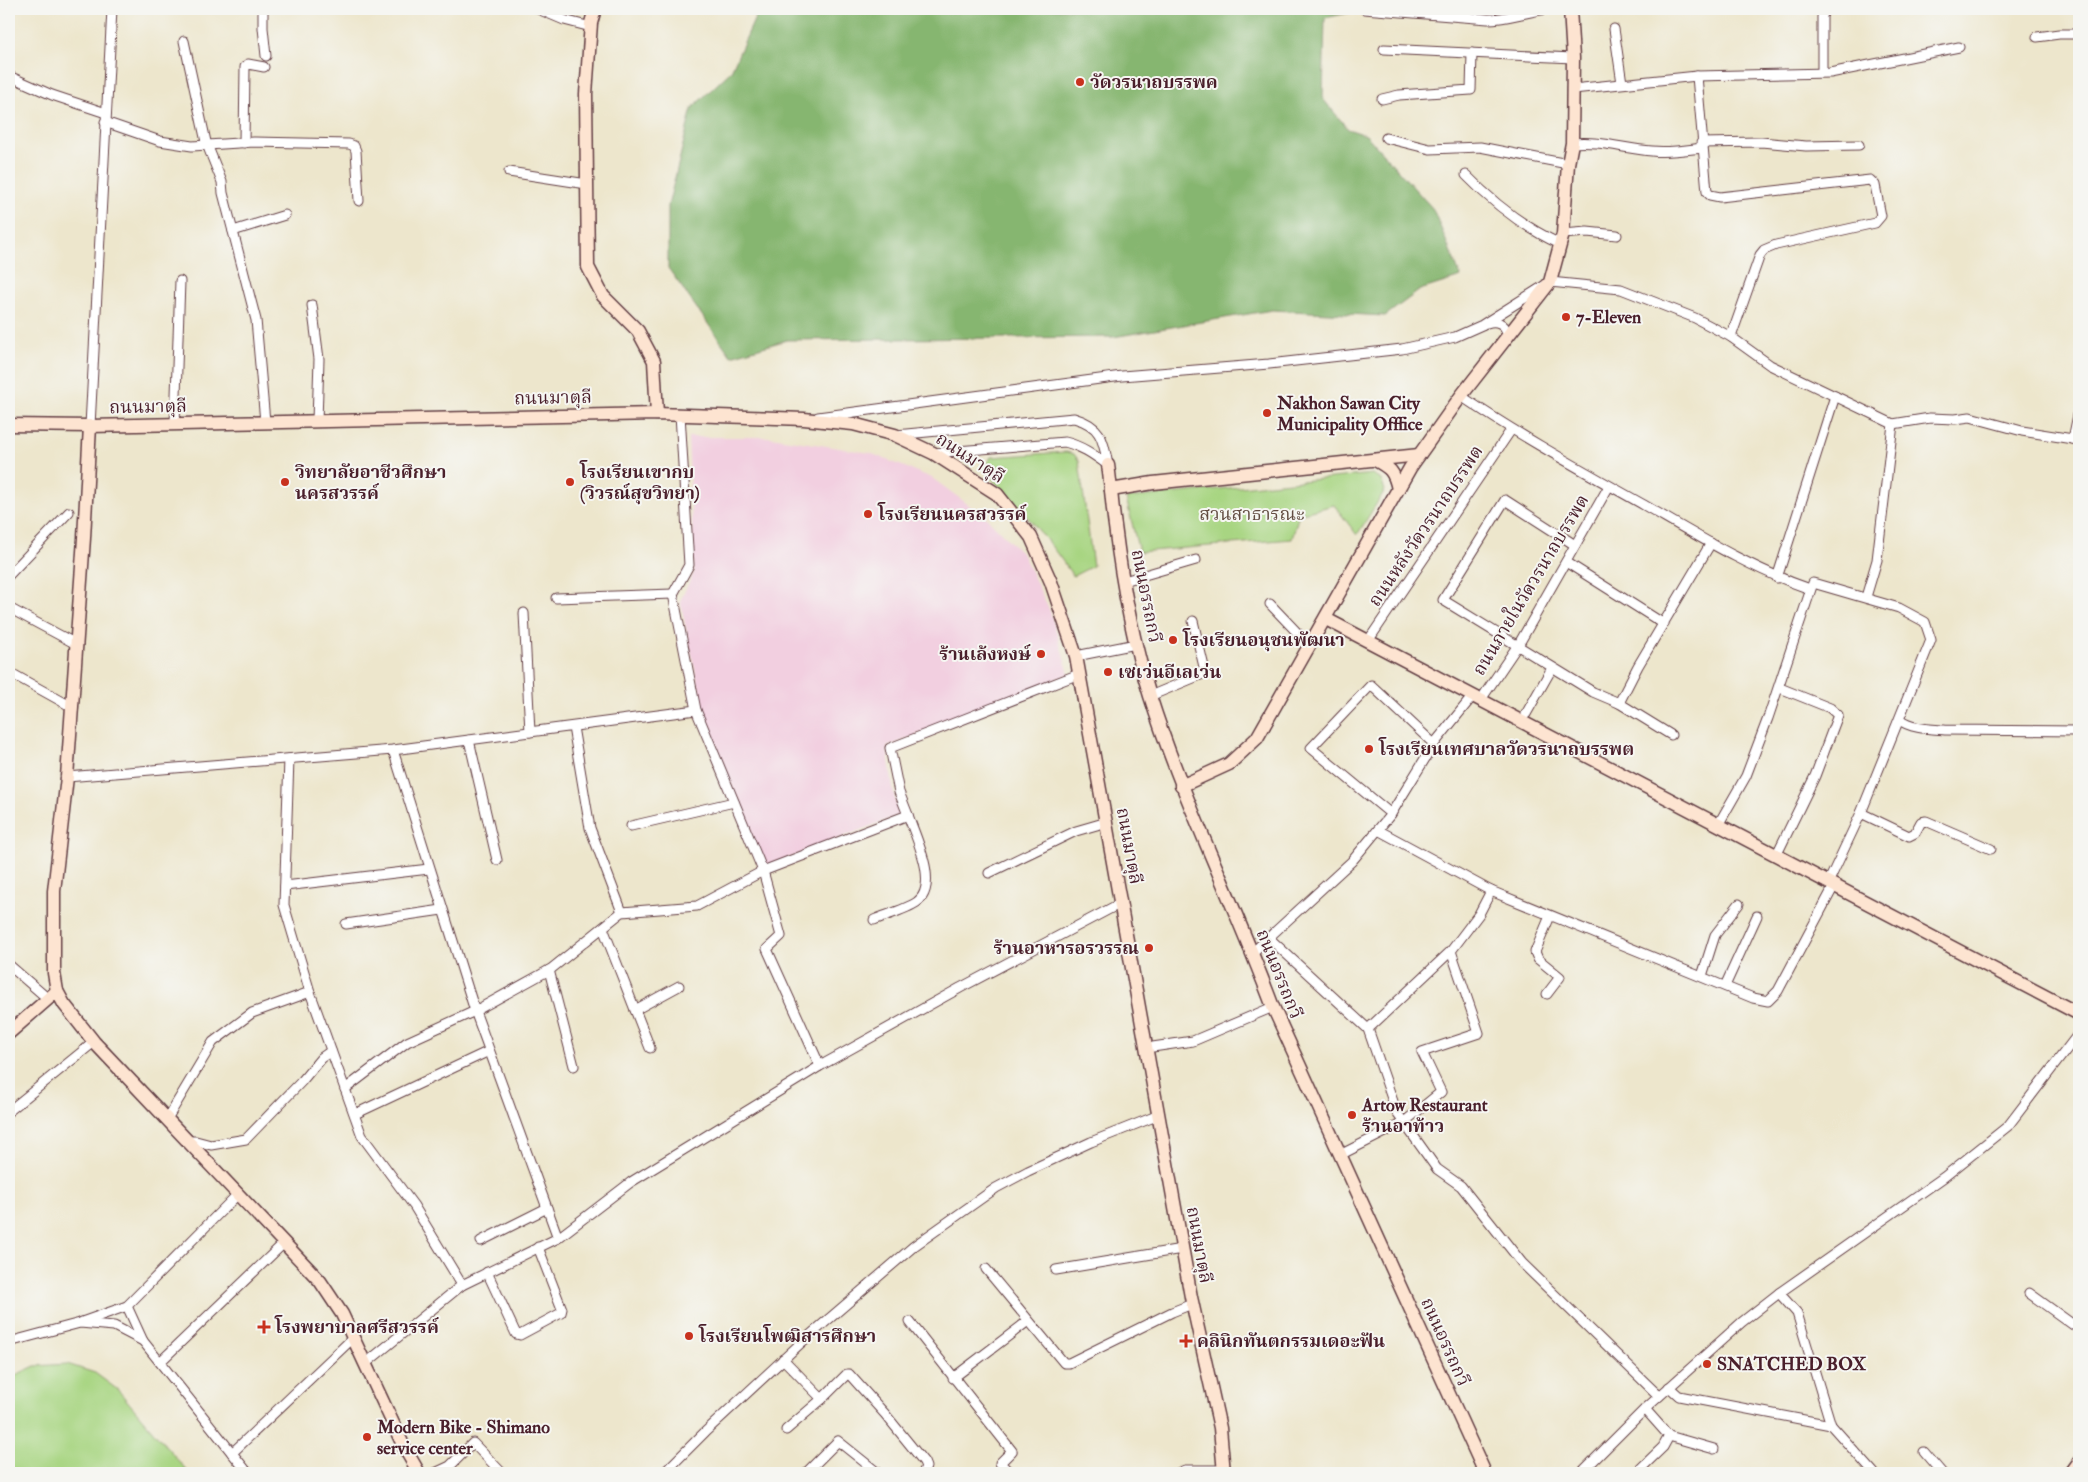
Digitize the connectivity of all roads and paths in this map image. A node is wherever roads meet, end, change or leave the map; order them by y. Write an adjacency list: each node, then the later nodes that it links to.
1 (112, 9): 26 (street)
2 (263, 9): 17 (street)
3 (538, 9): 9 (street)
4 (595, 9): 9 (street)
5 (1364, 9): 6 (street)
6 (1549, 9)
7 (1570, 9): 18 (street)
8 (1824, 9): 20 (street)
9 (591, 27): 36 (street)
10 (1614, 28): 23 (street)
11 (2079, 34): 12 (street)
12 (2037, 37)
13 (184, 41): 31 (street)
14 (1959, 47): 20 (street)
15 (1384, 48): 16 (street)
16 (1472, 54): 18 (street); 25 (street)
17 (266, 56)
18 (1572, 58): 24 (street)
19 (264, 66): 28 (street)
20 (1822, 72): 22 (street)
21 (9, 76): 26 (street)
22 (1697, 76): 23 (street); 32 (street)
23 (1622, 83): 24 (street)
24 (1573, 89): 29 (street)
25 (1382, 99)
26 (106, 118): 31 (street); 59 (street)
27 (1386, 138): 33 (street)
28 (244, 143): 31 (street); 37 (street)
29 (1572, 143): 32 (street); 33 (street)
30 (1858, 144): 32 (street)
31 (208, 145): 39 (street)
32 (1702, 145): 46 (street)
33 (1568, 164): 41 (street)
34 (508, 172): 36 (street)
35 (1466, 175): 41 (street)
36 (587, 184): 51 (street)
37 (359, 201)
38 (285, 215): 39 (street)
39 (233, 231): 55 (street)
40 (1617, 235): 41 (street)
41 (1561, 239): 43 (street)
42 (180, 281): 56 (street)
43 (1550, 282): 45 (street); 46 (street); 47 (street)
44 (312, 305): 54 (street)
45 (1482, 325): 47 (street); 53 (street)
46 (1731, 337): 49 (street)
47 (1506, 338): 48 (street)
48 (1461, 396): 60 (street); 64 (street)
49 (1835, 396): 57 (street); 76 (street)
50 (2079, 410): 62 (street)
51 (658, 414): 52 (street, ถนนมาตุลี); 54 (street, ถนนมาตุลี)
52 (680, 414): 53 (street, ถนนมาตุลี); 79 (street)
53 (804, 419): 61 (street, ถนนมาตุลี)
54 (317, 421): 55 (street, ถนนมาตุลี)
55 (265, 422): 56 (street, ถนนมาตุลี)
56 (175, 424): 59 (street, ถนนมาตุลี)
57 (1893, 424): 62 (street); 80 (street)
58 (9, 425): 59 (street, ถนนมาตุลี)
59 (90, 426): 89 (street)
60 (1511, 430): 67 (street); 88 (street, ถนนหลังวัดวรนาถบรรพต)
61 (896, 436): 63 (street, ถนนมาตุลี); 66 (street)
62 (2076, 439)
63 (933, 452): 66 (street); 93 (street, ถนนมาตุลี)
64 (1419, 455): 65 (street); 68 (street)
65 (1375, 460): 68 (street); 69 (street)
66 (1108, 465): 69 (street, ถนนอรรถกวี)
67 (1609, 486): 71 (street); 72 (street, ถนนภายในวัดวรนาถบรรพต)
68 (1398, 489): 85 (street)
69 (1111, 490): 77 (street, ถนนอรรถกวี)
70 (69, 512): 75 (street)
71 (1711, 543): 76 (street); 87 (street)
72 (1575, 545): 74 (street, ถนนภายในวัดวรนาถบรรพต); 92 (street)
73 (1196, 560): 77 (street)
74 (1566, 562): 87 (street); 92 (street, ถนนภายในวัดวรนาถบรรพต)
75 (9, 575)
76 (1777, 578): 78 (street)
77 (1124, 581): 90 (street, ถนนอรรถกวี)
78 (1810, 589): 80 (street); 97 (street)
79 (673, 594): 81 (street); 102 (street)
80 (1866, 597): 104 (street)
81 (556, 598)
82 (1270, 604): 91 (street)
83 (9, 608): 89 (street)
84 (524, 612): 107 (street)
85 (1326, 619): 88 (street); 91 (street)
86 (1193, 621): 98 (street)
87 (1664, 624): 100 (street)
88 (1368, 641): 99 (street)
89 (76, 644): 101 (street)
90 (1136, 644): 93 (street); 98 (street, ถนนอรรถกวี)
91 (1310, 646): 114 (street)
92 (1518, 646): 94 (street); 99 (street, ถนนภายในวัดวรนาถบรรพต)
93 (1076, 656): 96 (street, ถนนมาตุลี)
94 (1552, 668): 100 (street); 103 (street)
95 (9, 672): 101 (street)
96 (1079, 674): 118 (street); 119 (street, ถนนมาตุลี)
97 (1780, 688): 120 (street); 124 (street)
98 (1150, 696): 114 (street, ถนนอรรถกวี)
99 (1476, 699): 110 (street, ถนนภายในวัดวรนาถบรรพต); 120 (street)
100 (1619, 702): 108 (street)
101 (72, 707): 113 (street)
102 (696, 710): 105 (street); 115 (street)
103 (1526, 714)
104 (1900, 720): 106 (street); 117 (street)
105 (573, 726): 107 (street); 135 (street)
106 (2079, 731)
107 (530, 732): 109 (street)
108 (1671, 734)
109 (469, 740): 111 (street); 125 (street)
110 (1434, 744): 116 (street, ถนนภายในวัดวรนาถบรรพต); 116 (street)
111 (393, 750): 112 (street); 126 (street)
112 (289, 759): 113 (street); 130 (street)
113 (67, 777): 150 (street)
114 (1181, 786): 143 (street, ถนนอรรถกวี)
115 (734, 802): 121 (street); 127 (street)
116 (1391, 814): 122 (street, ถนนภายในวัดวรนาถบรรพต)
117 (1861, 814): 123 (street); 129 (street)
118 (908, 815): 127 (street); 138 (street)
119 (1106, 822): 128 (street); 132 (street, ถนนมาตุลี)
120 (1718, 825): 124 (street)
121 (631, 826)
122 (1378, 830): 131 (street); 141 (street, ถนนภายในวัดวรนาถบรรพต)
123 (1991, 848)
124 (1776, 856): 129 (street)
125 (497, 860)
126 (429, 869): 130 (street); 134 (street)
127 (763, 871): 135 (street); 165 (street)
128 (989, 873)
129 (1831, 884): 148 (street); 155 (street)
130 (285, 886): 149 (street)
131 (1491, 892): 136 (street); 142 (street)
132 (1121, 903): 161 (street, ถนนมาตุลี); 165 (street)
133 (1739, 904): 146 (street)
134 (442, 910): 139 (street); 154 (street)
135 (622, 912): 140 (street)
136 (1550, 916): 146 (street); 151 (street)
137 (1757, 916): 148 (street)
138 (874, 920)
139 (346, 924)
140 (603, 928): 145 (street); 153 (street)
141 (1269, 938): 143 (street, ถนนภายในวัดวรนาถบรรพต); 156 (street)
142 (1451, 951): 156 (street); 171 (street)
143 (1253, 952): 152 (street, ถนนอรรถกวี)
144 (9, 965): 150 (street)
145 (549, 970): 154 (street); 164 (street)
146 (1702, 976): 148 (street)
147 (679, 986): 153 (street)
148 (1725, 986)
149 (310, 992): 162 (street); 170 (street)
150 (52, 994): 157 (street); 159 (street)
151 (1547, 994)
152 (1273, 1007): 161 (street); 173 (street, ถนนอรรถกวี)
153 (635, 1010): 160 (street)
154 (474, 1011): 163 (street); 166 (street)
155 (2079, 1014)
156 (1368, 1029): 171 (street)
157 (9, 1033)
158 (2079, 1033): 185 (street)
159 (94, 1042): 167 (street); 170 (street)
160 (650, 1048)
161 (1146, 1048): 169 (street, ถนนมาตุลี)
162 (332, 1051): 166 (street); 172 (street)
163 (488, 1051): 168 (street); 175 (street)
164 (574, 1066)
165 (820, 1066): 176 (street)
166 (345, 1089): 168 (street)
167 (9, 1111)
168 (354, 1114): 184 (street)
169 (1159, 1116): 180 (street, ถนนมาตุลี); 196 (street)
170 (166, 1119): 172 (street)
171 (1403, 1123): 173 (street); 201 (street)
172 (187, 1141): 174 (street)
173 (1340, 1155): 222 (street, ถนนอรรถกวี)
174 (237, 1195): 178 (street); 188 (street)
175 (547, 1208): 176 (street); 177 (street)
176 (558, 1238): 179 (street)
177 (481, 1241)
178 (284, 1243): 193 (street); 197 (street)
179 (538, 1247): 183 (street); 183 (street)
180 (1182, 1249): 182 (street); 187 (street, ถนนมาตุลี)
181 (986, 1269): 189 (street)
182 (1056, 1270)
183 (487, 1272): 184 (street)
184 (462, 1285): 198 (street)
185 (1779, 1293): 200 (street); 204 (street)
186 (2029, 1293): 192 (street)
187 (1192, 1304): 189 (street); 213 (street, ถนนมาตุลี)
188 (127, 1306): 191 (street); 194 (street)
189 (1028, 1321): 199 (street)
190 (910, 1322): 199 (street)
191 (80, 1323): 194 (street); 195 (street)
192 (2078, 1326)
193 (353, 1338): 198 (street); 209 (street)
194 (143, 1340): 197 (street)
195 (9, 1342)
196 (783, 1360): 202 (street); 211 (street)
197 (160, 1362): 209 (street)
198 (365, 1364): 215 (street)
199 (953, 1378): 220 (street)
200 (1669, 1387): 201 (street); 204 (street)
201 (1659, 1396): 203 (street)
202 (822, 1399): 205 (street); 219 (street)
203 (1645, 1408): 206 (street); 223 (street)
204 (1831, 1425): 225 (street)
205 (786, 1430)
206 (1669, 1436): 207 (street); 224 (street)
207 (1714, 1449)
208 (1924, 1452): 226 (street)
209 (232, 1453): 214 (street)
210 (2079, 1462): 227 (street)
211 (667, 1472)
212 (808, 1472): 218 (street)
213 (1224, 1472): 221 (street)
214 (248, 1473)
215 (419, 1473)
216 (435, 1473): 217 (street)
217 (502, 1473)
218 (878, 1473)
219 (923, 1473)
220 (1010, 1473)
221 (1178, 1473)
222 (1485, 1473)
223 (1582, 1473)
224 (1636, 1473)
225 (1874, 1473)
226 (1942, 1473)
227 (2071, 1473)

